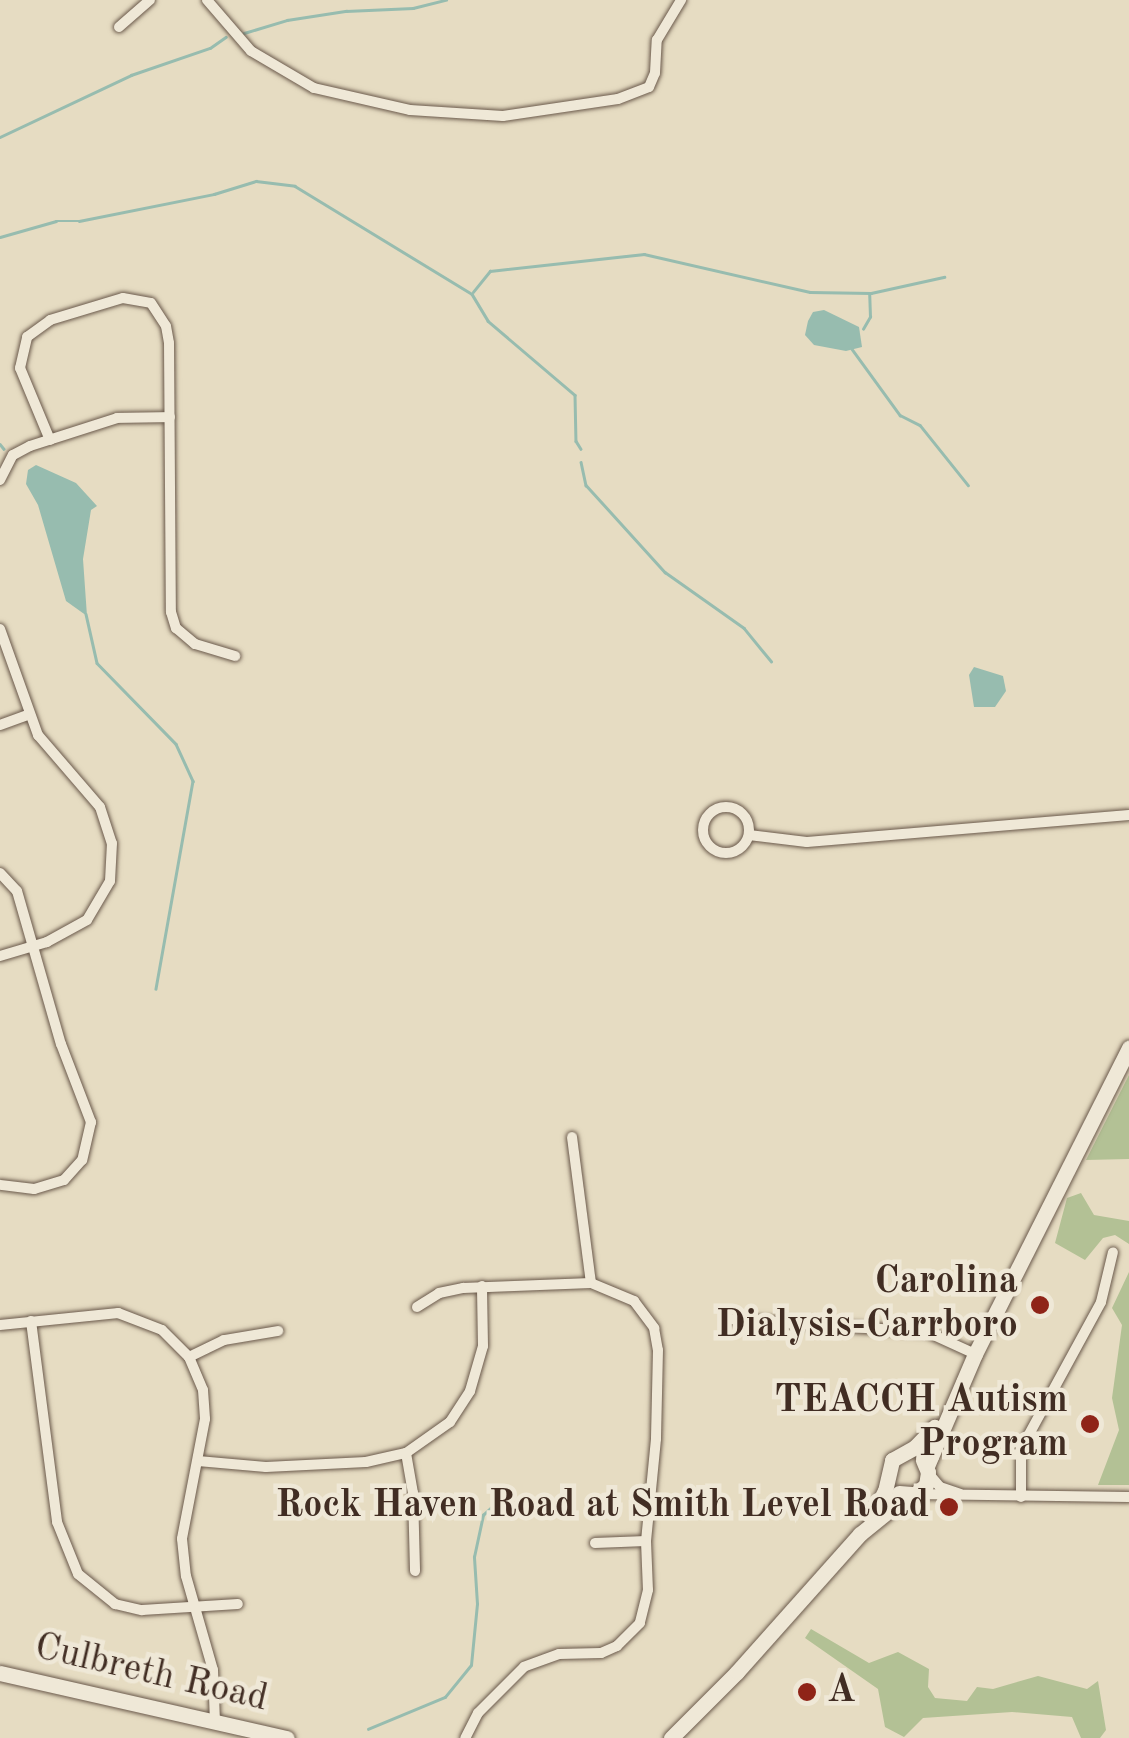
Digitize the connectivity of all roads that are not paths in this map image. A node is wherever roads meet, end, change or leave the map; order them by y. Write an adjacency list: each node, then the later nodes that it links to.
1 (150, 0): 4 (street)
2 (207, 0): 3 (street)
3 (681, 0)
4 (119, 26)
5 (170, 417): 6 (street); 6 (street); 9 (street)
6 (50, 440): 7 (street)
7 (0, 480)
8 (0, 629): 10 (street)
9 (235, 656)
10 (28, 715): 11 (street); 15 (street)
11 (0, 725)
12 (1129, 814): 13 (street)
13 (749, 835): 13 (street)
14 (0, 873): 15 (street)
15 (33, 946): 16 (street); 19 (street)
16 (0, 956)
17 (1129, 1048): 28 (main road)
18 (572, 1137): 21 (street)
19 (0, 1185)
20 (1112, 1252): 38 (street)
21 (591, 1284): 22 (street); 41 (street)
22 (482, 1286): 23 (street); 31 (street)
23 (417, 1307)
24 (730, 1319): 28 (street)
25 (32, 1320): 26 (street); 29 (street); 45 (street)
26 (0, 1324)
27 (278, 1331): 29 (street)
28 (974, 1354): 30 (main road)
29 (189, 1357): 33 (street)
30 (945, 1417): 32 (main road); 34 (main road)
31 (406, 1453): 33 (street); 43 (street)
32 (904, 1453): 34 (main road); 35 (main road)
33 (198, 1460): 45 (street)
34 (927, 1469): 36 (main road); 37 (street)
35 (887, 1479): 36 (main road); 40 (main road)
36 (911, 1494): 37 (street); 40 (main road)
37 (970, 1497): 38 (street)
38 (1021, 1497): 39 (street)
39 (1129, 1497)
40 (860, 1534): 50 (main road)
41 (646, 1541): 42 (street); 49 (street)
42 (595, 1543)
43 (415, 1571)
44 (238, 1604): 45 (street)
45 (194, 1608): 47 (street)
46 (0, 1673): 47 (main road, Culbreth Road)
47 (215, 1723): 48 (main road, Culbreth Road)
48 (287, 1738)
49 (465, 1738)
50 (671, 1738)

